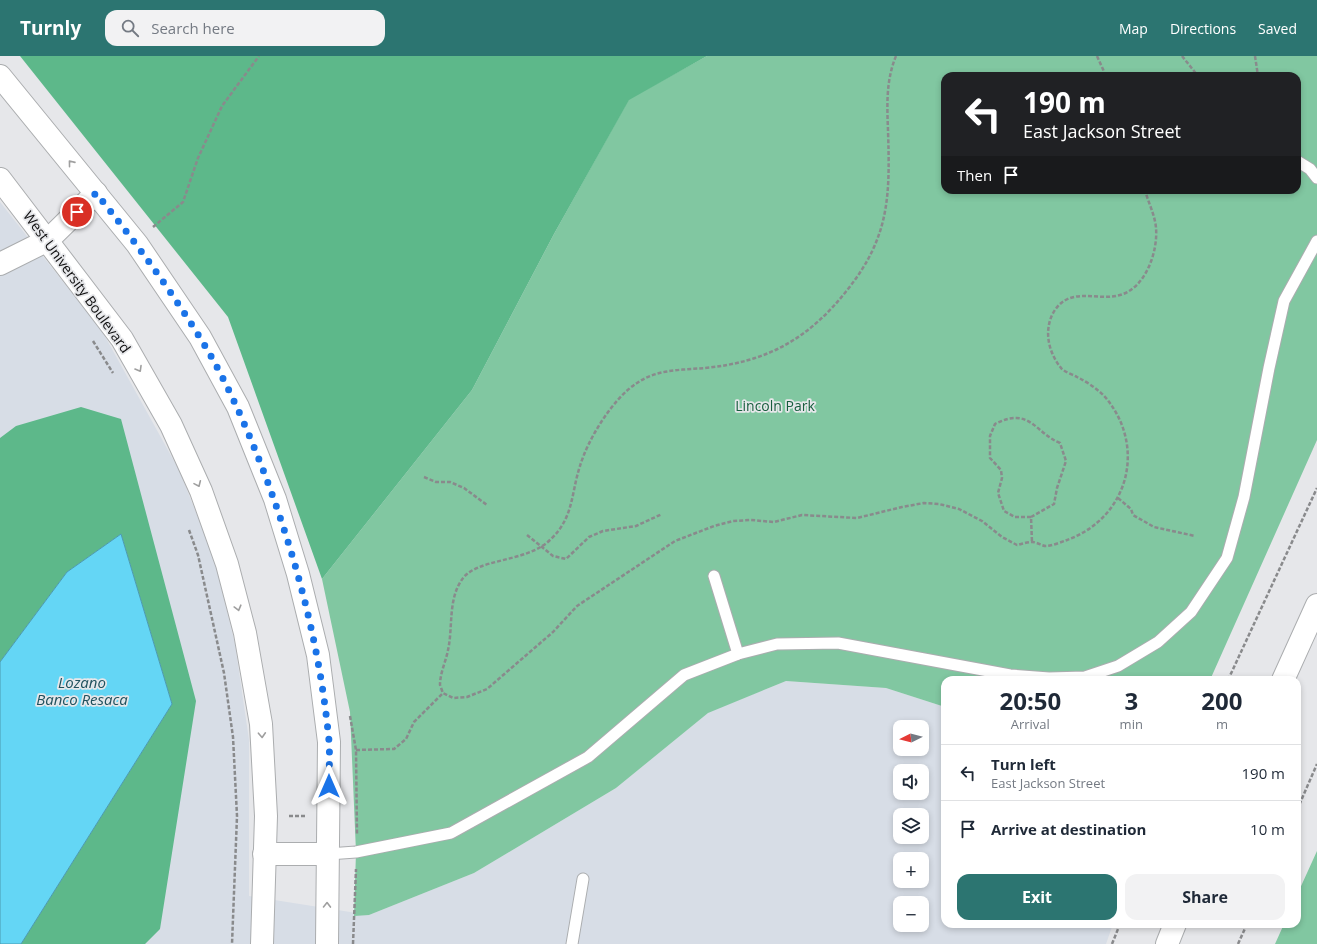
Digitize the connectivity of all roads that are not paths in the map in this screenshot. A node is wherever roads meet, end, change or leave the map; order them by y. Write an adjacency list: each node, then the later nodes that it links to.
1 (0, 76): 5 (main road, one-way to 1)
2 (1301, 163): 3 (lane)
3 (1317, 178)
4 (0, 179): 6 (main road, West University Boulevard)
5 (96, 193): 6 (main road); 16 (main road)
6 (48, 240): 8 (main road); 15 (main road, West University Boulevard, one-way to 15)
7 (1317, 241): 13 (lane)
8 (0, 264)
9 (714, 576): 11 (lane)
10 (1317, 606): 14 (main road)
11 (738, 654): 12 (lane); 16 (lane)
12 (1030, 676)
13 (1088, 676)
14 (1285, 676)
15 (264, 854): 16 (main road); 19 (main road, West University Boulevard)
16 (328, 854): 20 (main road, one-way to 16)
17 (583, 879): 21 (lane)
18 (1173, 928): 22 (main road)
19 (262, 944)
20 (327, 944)
21 (572, 944)
22 (1167, 944)

